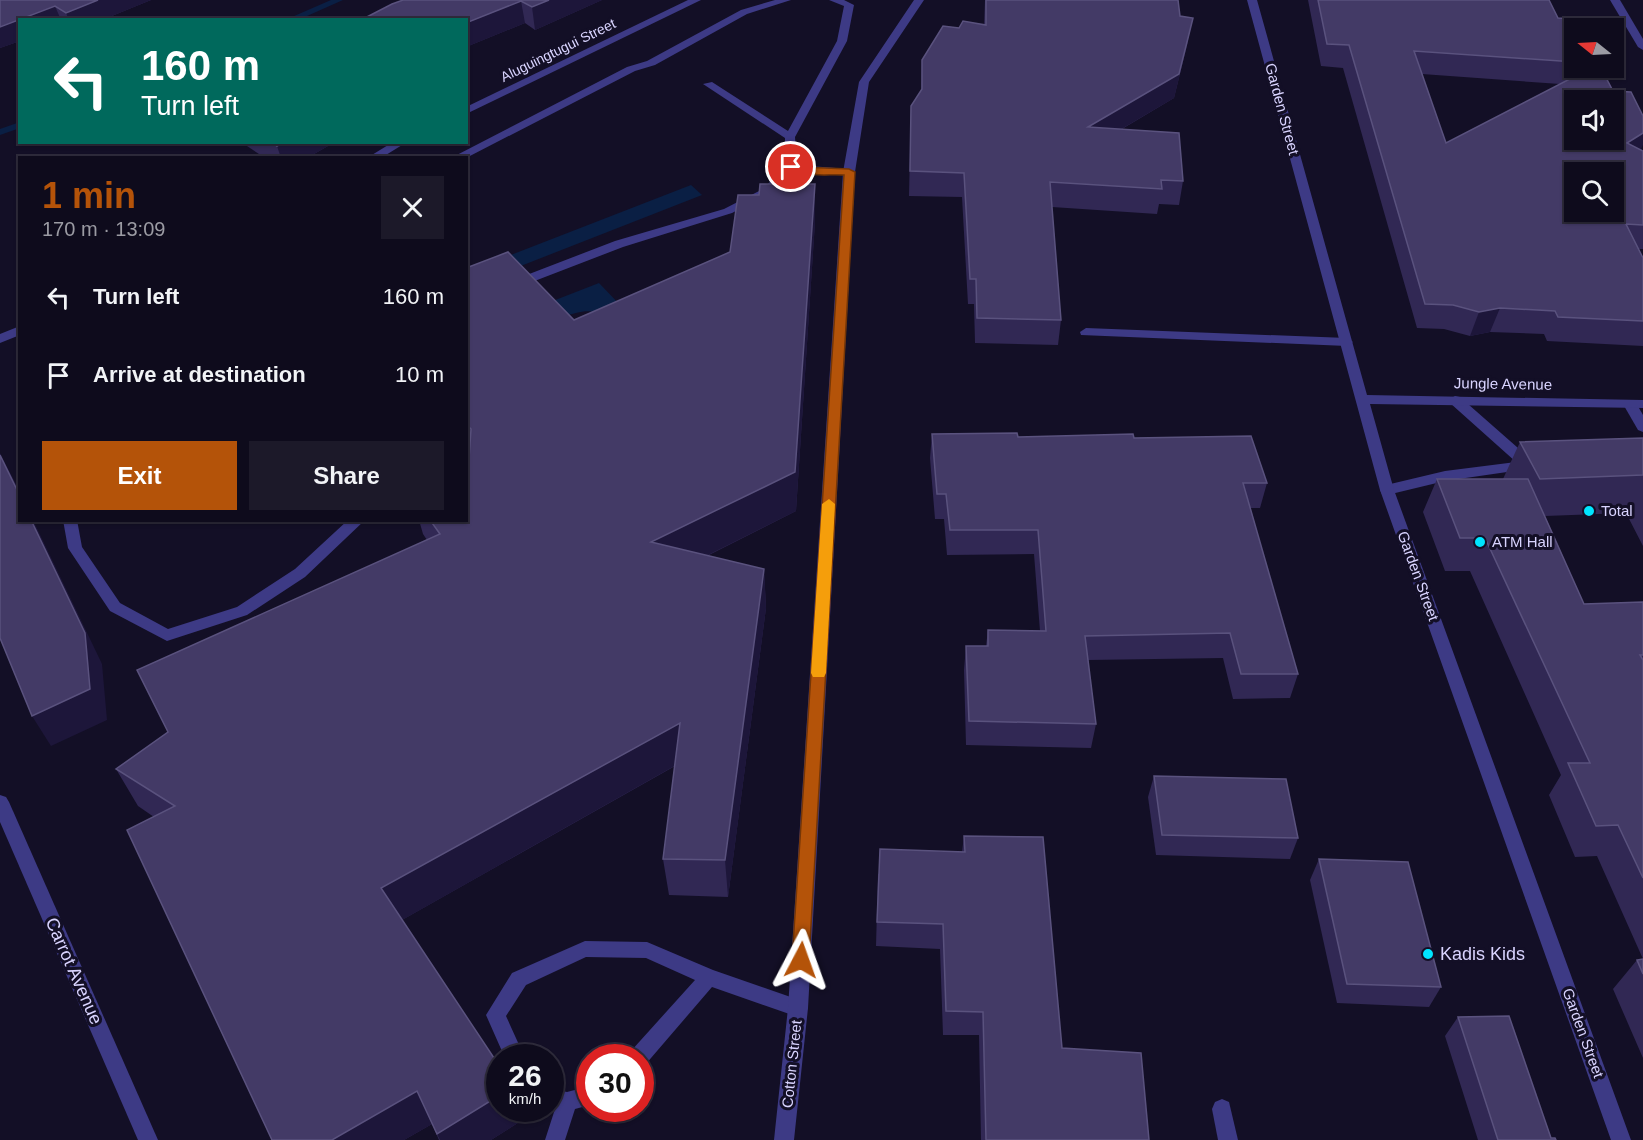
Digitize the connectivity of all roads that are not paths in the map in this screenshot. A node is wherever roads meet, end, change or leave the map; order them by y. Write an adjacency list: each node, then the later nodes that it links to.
1 (696, 0): 9 (street, Aluguingtugui Street)
2 (786, 0): 13 (street)
3 (834, 0): 10 (street)
4 (919, 0): 15 (street, Cotton Street)
5 (1252, 0): 20 (street, Garden Street)
6 (1615, 0): 7 (street)
7 (1643, 47)
8 (708, 84): 10 (street)
9 (468, 110)
10 (790, 137): 14 (street)
11 (398, 144): 12 (street)
12 (376, 156)
13 (460, 156)
14 (791, 167): 15 (street); 16 (street)
15 (849, 172): 30 (street, Cotton Street)
16 (499, 290)
17 (18, 331): 19 (street)
18 (1086, 332): 20 (street)
19 (0, 339)
20 (1347, 342): 21 (street, Garden Street)
21 (1363, 399): 22 (street, Jungle Avenue); 25 (street, Garden Street)
22 (1455, 400): 23 (street, Jungle Avenue); 25 (street)
23 (1636, 404): 24 (street)
24 (1643, 427)
25 (1387, 490): 39 (street, Garden Street)
26 (70, 522): 27 (street)
27 (356, 522)
28 (0, 802): 35 (street, Carrot Avenue)
29 (709, 977): 30 (street); 31 (street); 32 (street)
30 (798, 1008): 37 (street, Cotton Street)
31 (509, 1044)
32 (650, 1044)
33 (1222, 1109): 38 (street)
34 (557, 1122): 36 (street)
35 (148, 1140)
36 (555, 1140)
37 (784, 1140)
38 (1228, 1140)
39 (1621, 1140)

